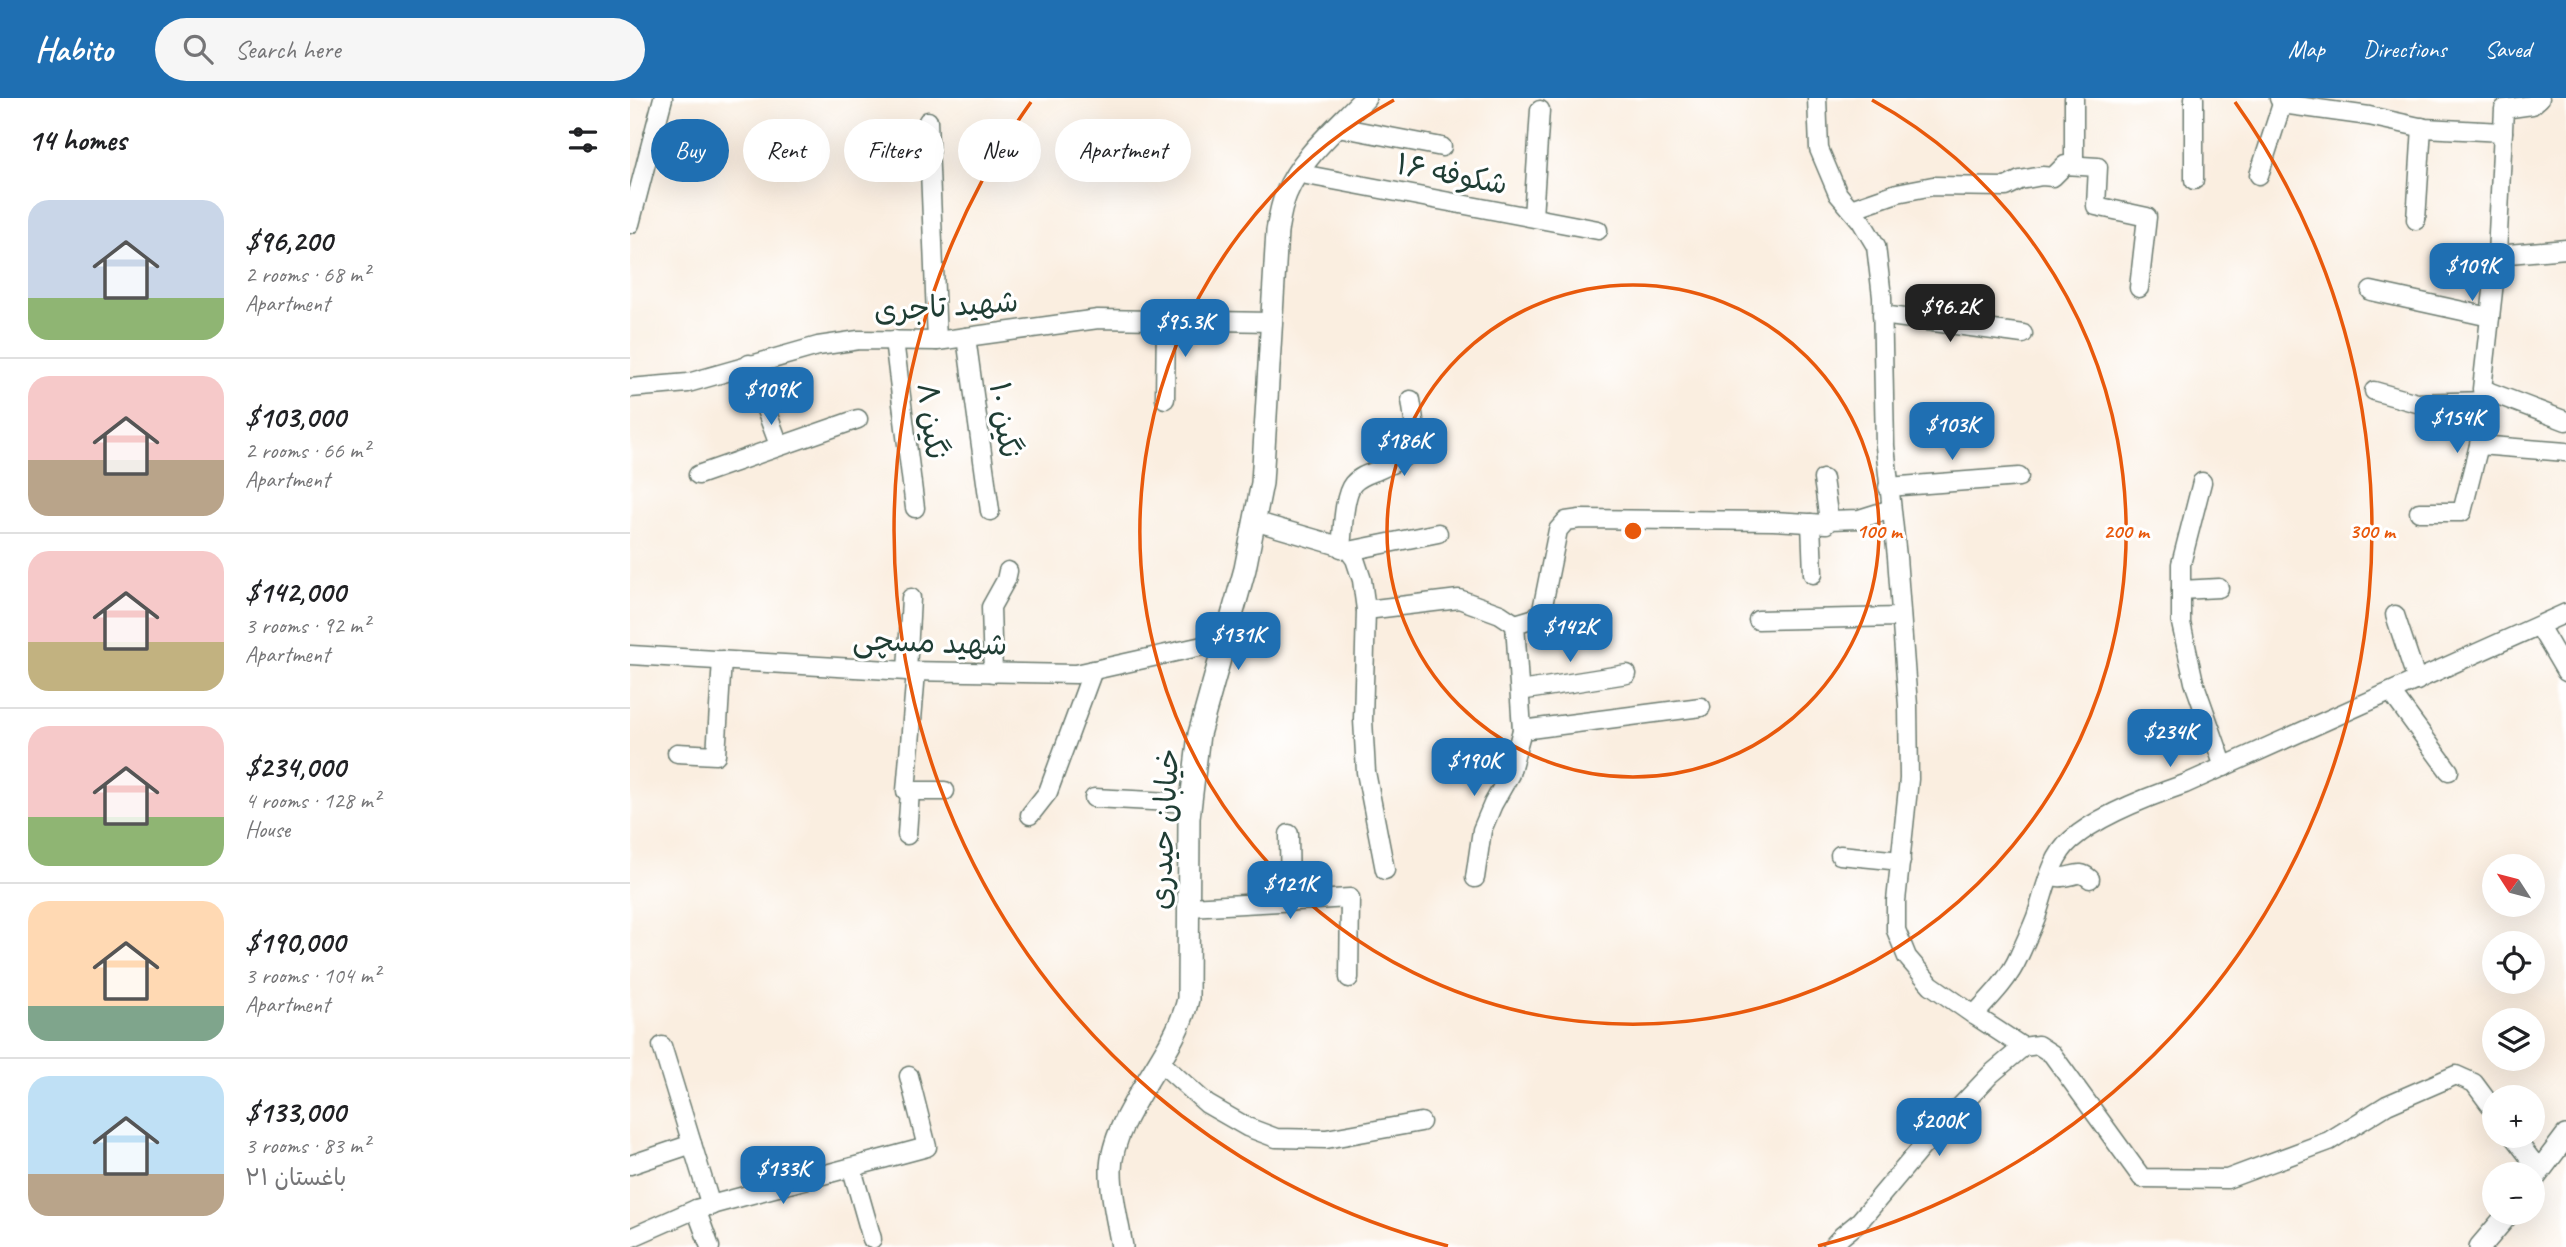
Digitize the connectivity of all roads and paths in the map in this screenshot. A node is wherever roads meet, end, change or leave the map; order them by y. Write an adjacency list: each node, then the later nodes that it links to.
1 (663, 98): 21 (street)
2 (1365, 98): 9 (street, خیابان حیدری)
3 (1817, 98): 18 (street)
4 (2074, 98): 13 (street)
5 (2194, 98): 16 (street)
6 (2540, 98): 11 (street)
7 (2281, 101): 10 (street); 15 (street)
8 (1540, 110): 19 (street)
9 (1338, 127): 12 (street); 14 (street, خیابان حیدری)
10 (2422, 127): 11 (street); 20 (street)
11 (2503, 132): 24 (street)
12 (1442, 147)
13 (2074, 164): 18 (street); 25 (street)
14 (1296, 173): 19 (street, شکوفه ۱۶); 30 (street, خیابان حیدری)
15 (2259, 175)
16 (2194, 180)
17 (930, 182): 34 (street)
18 (1851, 209): 27 (street)
19 (1533, 217): 22 (street, شکوفه ۱۶)
20 (2416, 220)
21 (630, 224)
22 (1598, 230)
23 (2566, 249): 24 (street)
24 (2497, 255): 28 (street)
25 (2139, 288)
26 (2371, 290): 28 (street)
27 (1882, 315): 31 (street); 50 (street)
28 (2490, 317): 38 (street)
29 (1166, 320): 30 (street, شهید تاجری); 32 (street, شهید تاجری); 39 (street)
30 (1271, 322): 55 (street, خیابان حیدری)
31 (2024, 334)
32 (966, 337): 34 (street, شهید تاجری); 53 (street, نگین ۱۰)
33 (894, 340): 34 (street, شهید تاجری); 35 (street, شهید تاجری); 51 (street, نگین ۸)
34 (937, 341)
35 (749, 364): 36 (street, شهید تاجری); 43 (street)
36 (630, 388)
37 (2374, 391): 38 (street)
38 (2487, 396): 42 (street); 44 (street)
39 (1165, 399)
40 (1411, 400): 58 (street)
41 (858, 419): 43 (street)
42 (2566, 421)
43 (779, 445): 46 (street)
44 (2479, 445): 45 (street); 54 (street)
45 (2566, 452)
46 (698, 475)
47 (2019, 477): 50 (street)
48 (1823, 479): 56 (street)
49 (2202, 482): 62 (street)
50 (1888, 486): 52 (street)
51 (915, 508)
52 (1891, 509): 56 (street); 67 (street)
53 (990, 511)
54 (2419, 512)
55 (1254, 522): 58 (street); 71 (street, خیابان حیدری)
56 (1820, 522): 60 (street); 69 (street)
57 (1438, 533): 58 (street)
58 (1345, 550): 64 (street)
59 (1008, 571): 76 (street)
60 (1813, 574)
61 (2219, 588): 62 (street)
62 (2181, 590): 85 (street)
63 (911, 598): 75 (street)
64 (1366, 610): 69 (street); 96 (street)
65 (2566, 613): 70 (street)
66 (2395, 615): 79 (street)
67 (1900, 617): 68 (street); 95 (street)
68 (1758, 620)
69 (1515, 624): 80 (street)
70 (2539, 626): 77 (street); 79 (street)
71 (1225, 640): 74 (street, شهید مسچی); 90 (street, خیابان حیدری)
72 (630, 655): 73 (street, شهید مسچی)
73 (722, 660): 75 (street, شهید مسچی); 84 (street)
74 (1093, 670): 76 (street, شهید مسچی); 91 (street)
75 (912, 671): 76 (street, شهید مسچی); 87 (street)
76 (993, 673)
77 (2566, 673)
78 (1626, 674): 80 (street)
79 (2417, 681): 81 (street)
80 (1520, 691): 83 (street)
81 (2391, 692): 85 (street); 86 (street)
82 (1701, 707): 83 (street)
83 (1522, 730): 98 (street)
84 (677, 753)
85 (2224, 767): 97 (street)
86 (2449, 771)
87 (910, 791): 88 (street); 93 (street)
88 (945, 792)
89 (1094, 798): 90 (street)
90 (1191, 803): 101 (street, خیابان حیدری)
91 (1030, 816)
92 (1289, 834): 100 (street)
93 (907, 835)
94 (1840, 855): 95 (street)
95 (1901, 861): 103 (street)
96 (1385, 870)
97 (2050, 875): 99 (street); 103 (street)
98 (1475, 878)
99 (2090, 879)
100 (1290, 902): 101 (street); 102 (street)
101 (1189, 907): 106 (street, خیابان حیدری)
102 (1349, 978)
103 (1974, 1015): 105 (street)
104 (662, 1046): 111 (street)
105 (2024, 1047): 108 (street); 121 (street)
106 (1160, 1061): 109 (street); 120 (street, خیابان حیدری)
107 (909, 1076): 114 (street)
108 (2482, 1094)
109 (1421, 1122)
110 (2566, 1136): 112 (street)
111 (692, 1144): 113 (street); 115 (street)
112 (2545, 1164)
113 (630, 1165)
114 (852, 1169): 115 (street); 118 (street)
115 (703, 1208): 117 (street); 119 (street)
116 (2499, 1225): 122 (street)
117 (630, 1238)
118 (872, 1239)
119 (710, 1247)
120 (1122, 1247)
121 (1832, 1247)
122 (2480, 1247)

